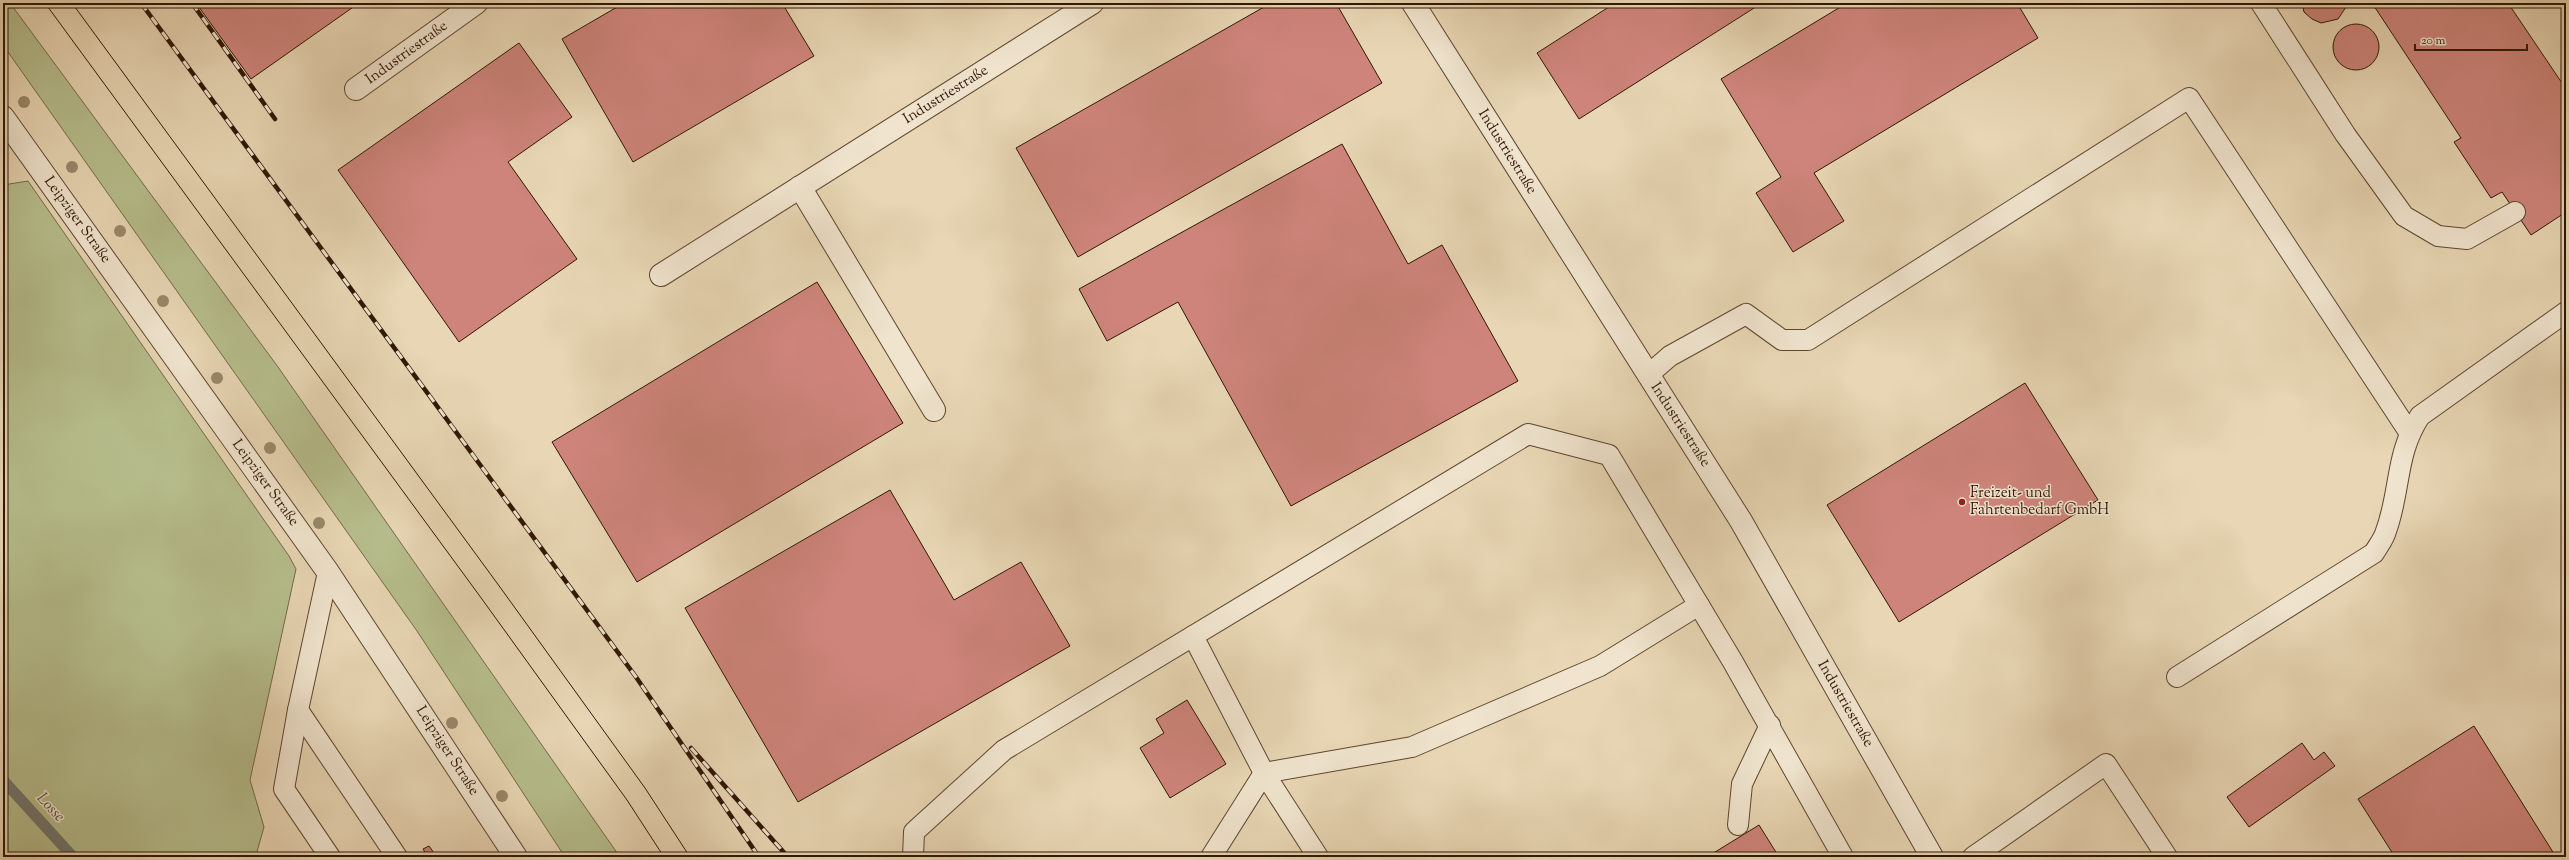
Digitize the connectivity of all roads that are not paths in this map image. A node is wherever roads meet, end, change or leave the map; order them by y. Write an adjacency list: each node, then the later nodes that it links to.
1 (476, 3): 5 (street, Industriestraße)
2 (1092, 3): 7 (street, Industriestraße)
3 (1413, 3): 11 (street, Industriestraße)
4 (2261, 3): 8 (lane)
5 (356, 90)
6 (3, 117): 14 (street, Leipziger Straße)
7 (800, 188): 9 (street, Industriestraße); 12 (street)
8 (2515, 212)
9 (661, 275)
10 (2566, 312): 13 (lane)
11 (1648, 375): 13 (lane); 29 (street, Industriestraße)
12 (934, 410)
13 (2409, 432): 17 (lane)
14 (328, 572): 18 (lane); 24 (street, Leipziger Straße)
15 (1700, 605): 16 (lane); 19 (lane); 20 (lane)
16 (1193, 636): 20 (lane); 25 (lane)
17 (2177, 677)
18 (298, 710): 22 (lane); 23 (lane)
19 (1770, 726): 21 (lane); 28 (lane)
20 (1264, 773): 26 (lane); 27 (lane)
21 (1738, 826)
22 (330, 857)
23 (397, 857)
24 (516, 857)
25 (913, 857)
26 (1211, 857)
27 (1318, 857)
28 (1843, 857)
29 (1932, 857)
30 (1973, 857): 31 (lane)
31 (2167, 857)

